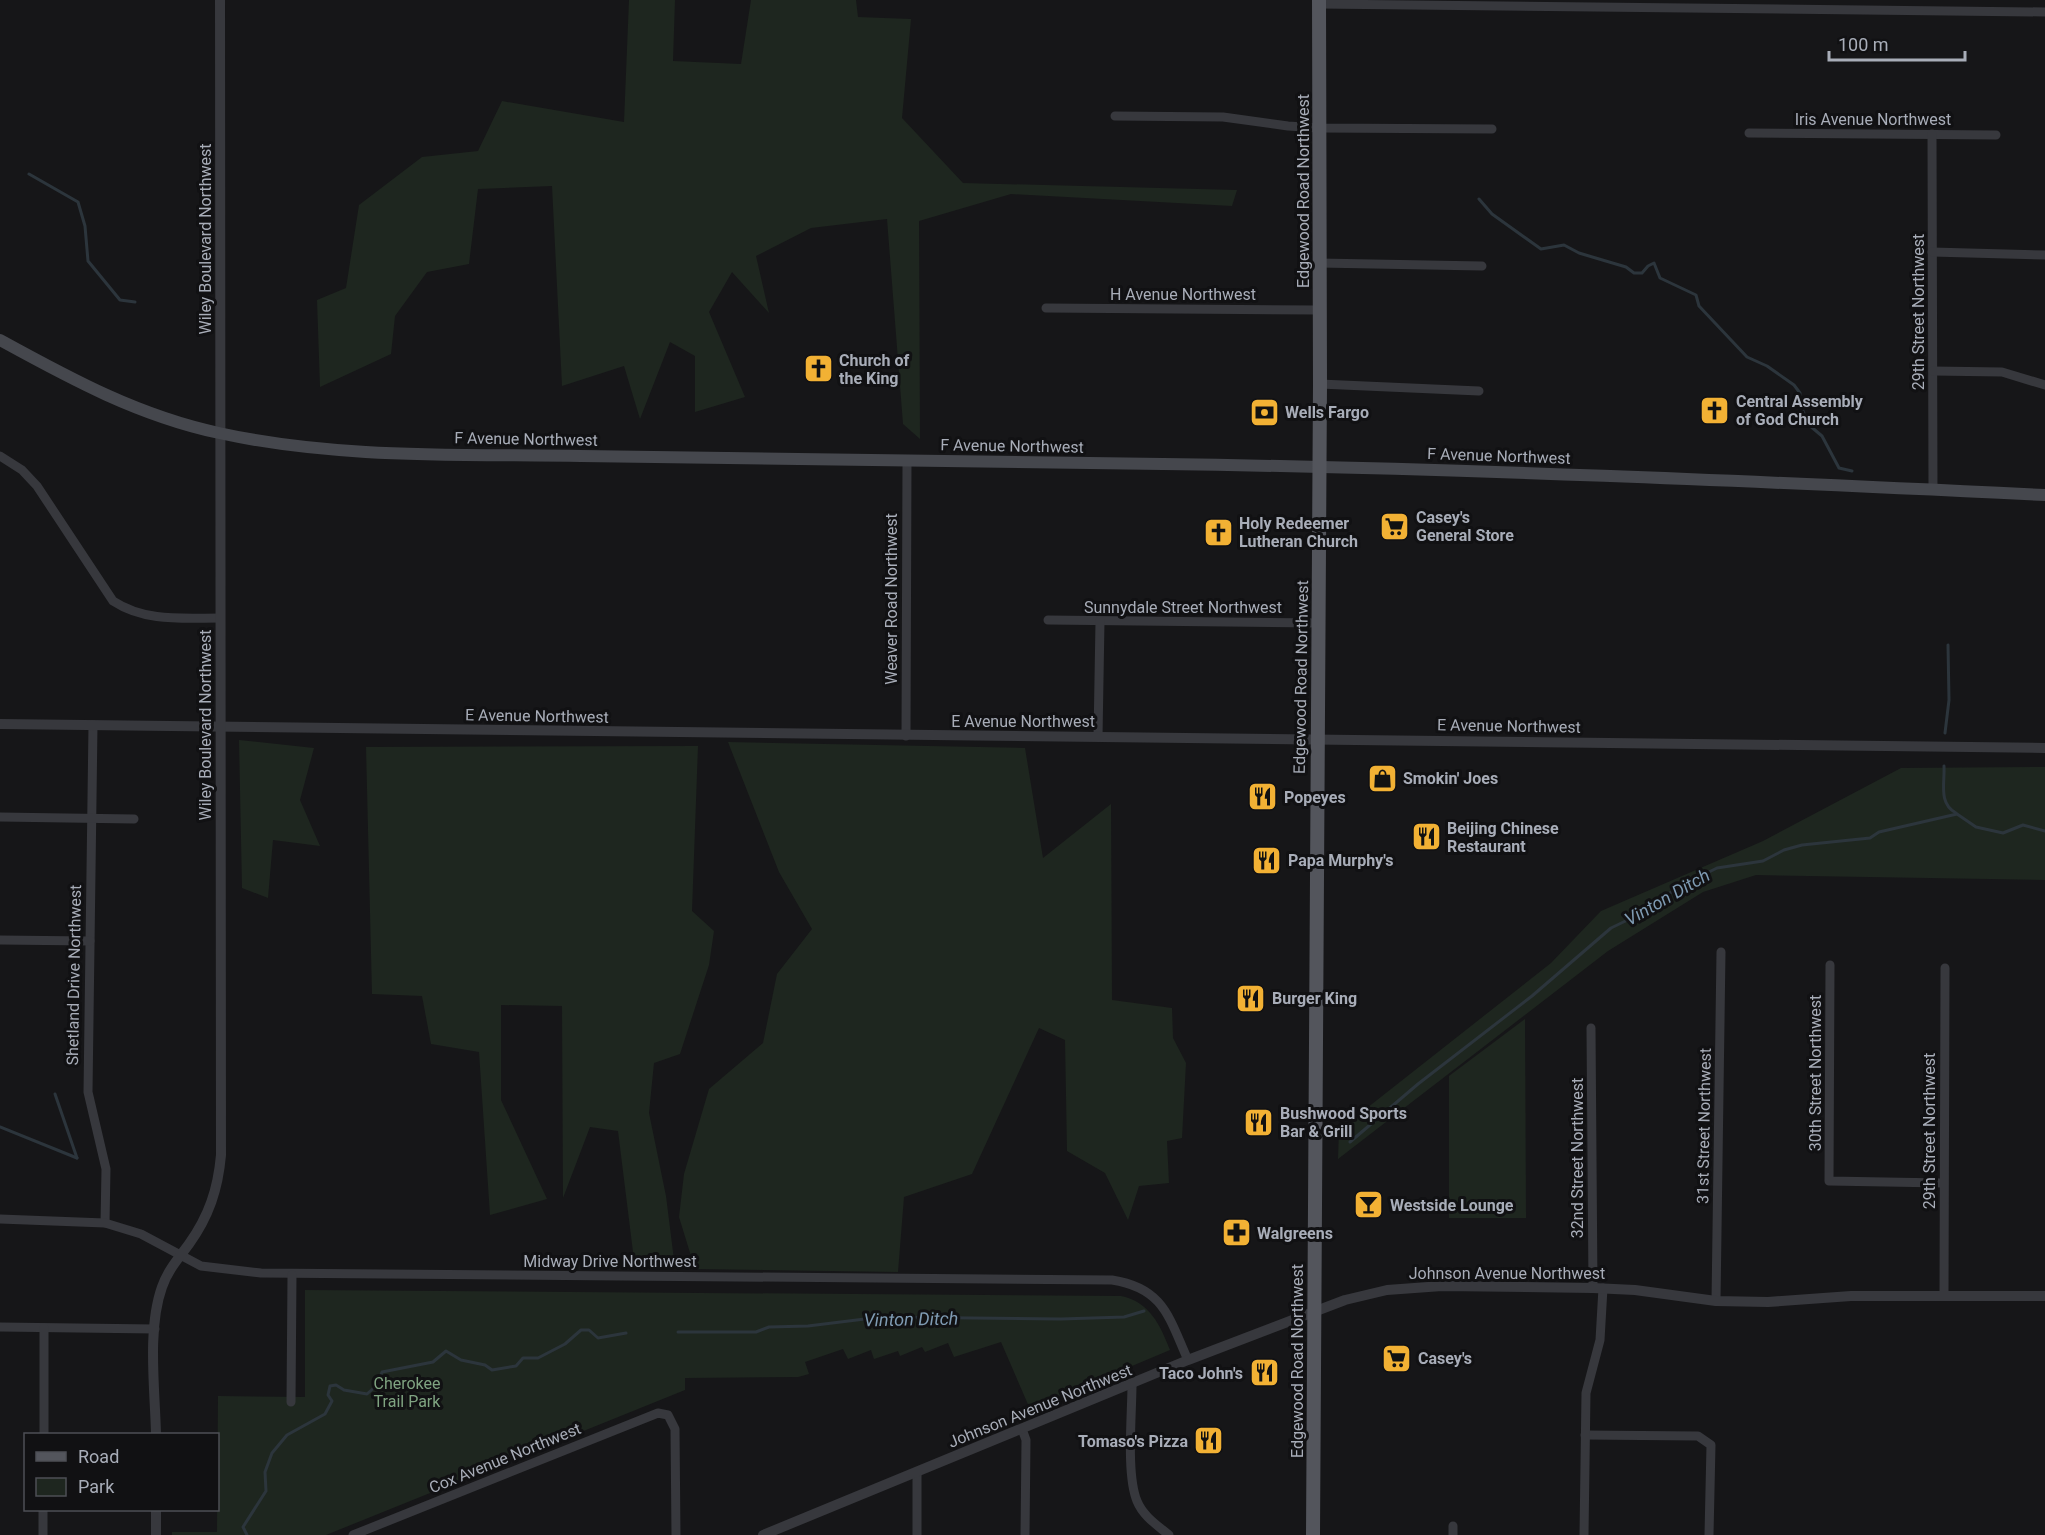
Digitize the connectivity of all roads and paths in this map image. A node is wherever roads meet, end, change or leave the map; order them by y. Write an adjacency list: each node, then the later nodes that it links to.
1 (220, 0): 23 (street, Wiley Boulevard Northwest)
2 (1319, 2): 3 (street); 7 (main road, Edgewood Road Northwest)
3 (1457, 2): 4 (street)
4 (1819, 5): 5 (street)
5 (2045, 12)
6 (1115, 116): 7 (street)
7 (1319, 128): 8 (street); 14 (main road, Edgewood Road Northwest)
8 (1492, 129)
9 (1749, 133): 10 (street, Iris Avenue Northwest)
10 (1932, 134): 11 (street, Iris Avenue Northwest); 12 (street, 29th Street Northwest)
11 (1996, 135)
12 (1932, 252): 13 (street); 19 (street, 29th Street Northwest)
13 (2045, 255)
14 (1319, 263): 15 (street); 17 (main road, Edgewood Road Northwest)
15 (1482, 266)
16 (1046, 308): 17 (street, H Avenue Northwest)
17 (1319, 310): 20 (main road, Edgewood Road Northwest)
18 (0, 340): 23 (main road, F Avenue Northwest)
19 (1933, 371): 21 (street); 27 (street, 29th Street Northwest)
20 (1320, 384): 22 (street); 26 (main road, Edgewood Road Northwest)
21 (2045, 385)
22 (1479, 391)
23 (219, 433): 25 (main road, F Avenue Northwest); 29 (street, Wiley Boulevard Northwest)
24 (0, 456): 29 (street)
25 (907, 462): 26 (main road, F Avenue Northwest); 36 (street, Weaver Road Northwest)
26 (1319, 466): 27 (main road, F Avenue Northwest); 32 (main road, Edgewood Road Northwest)
27 (1933, 490): 28 (main road, F Avenue Northwest)
28 (2045, 495)
29 (220, 618): 35 (street, Wiley Boulevard Northwest)
30 (1048, 620): 31 (street, Sunnydale Street Northwest)
31 (1100, 621): 32 (street, Sunnydale Street Northwest); 37 (street)
32 (1318, 623): 38 (main road, Edgewood Road Northwest)
33 (0, 724): 34 (street, E Avenue Northwest)
34 (93, 725): 35 (street, E Avenue Northwest); 41 (street, Shetland Drive Northwest)
35 (221, 726): 36 (street, E Avenue Northwest); 52 (street, Wiley Boulevard Northwest)
36 (906, 736): 37 (street, E Avenue Northwest)
37 (1098, 736): 38 (street, E Avenue Northwest)
38 (1317, 740): 39 (street, E Avenue Northwest); 58 (main road, Edgewood Road Northwest)
39 (2045, 748)
40 (0, 817): 41 (street)
41 (91, 818): 42 (street); 44 (street, Shetland Drive Northwest)
42 (134, 819)
43 (0, 940): 44 (street)
44 (90, 941): 51 (street, Shetland Drive Northwest)
45 (1721, 952): 57 (street, 31st Street Northwest)
46 (1830, 965): 49 (street, 30th Street Northwest)
47 (1946, 968): 49 (street, 29th Street Northwest)
48 (1591, 1028): 54 (street, 32nd Street Northwest)
49 (1943, 1184): 55 (street, 29th Street Northwest)
50 (0, 1219): 51 (street, Midway Drive Northwest)
51 (105, 1223): 52 (street, Midway Drive Northwest)
52 (180, 1256): 53 (street, Midway Drive Northwest); 61 (street, Wiley Boulevard Northwest)
53 (292, 1275): 62 (street, Midway Drive Northwest); 64 (street)
54 (1598, 1288): 57 (street, Johnson Avenue Northwest); 58 (street, Johnson Avenue Northwest); 68 (street, 32nd Street Northwest)
55 (1944, 1295): 56 (street, Johnson Avenue Northwest); 57 (street, Johnson Avenue Northwest)
56 (2045, 1296)
57 (1716, 1300)
58 (1314, 1312): 62 (street, Johnson Avenue Northwest); 80 (main road, Edgewood Road Northwest)
59 (0, 1327): 60 (street)
60 (45, 1328): 61 (street); 66 (street)
61 (155, 1329): 67 (street, Wiley Boulevard Northwest)
62 (1188, 1360): 63 (street, Johnson Avenue Northwest)
63 (1132, 1384): 65 (street, Johnson Avenue Northwest); 79 (street)
64 (291, 1402)
65 (1022, 1429): 69 (street, Johnson Avenue Northwest); 78 (street)
66 (44, 1433)
67 (156, 1433)
68 (1585, 1435): 81 (street, 32nd Street Northwest); 82 (street)
69 (917, 1473): 76 (street, Johnson Avenue Northwest); 77 (street)
70 (43, 1511): 72 (street)
71 (156, 1511): 73 (street)
72 (43, 1535)
73 (156, 1535)
74 (354, 1535): 75 (street, Cox Avenue Northwest)
75 (675, 1535)
76 (763, 1535)
77 (917, 1535)
78 (1025, 1535)
79 (1169, 1535)
80 (1313, 1535)
81 (1584, 1535)
82 (1709, 1535)

